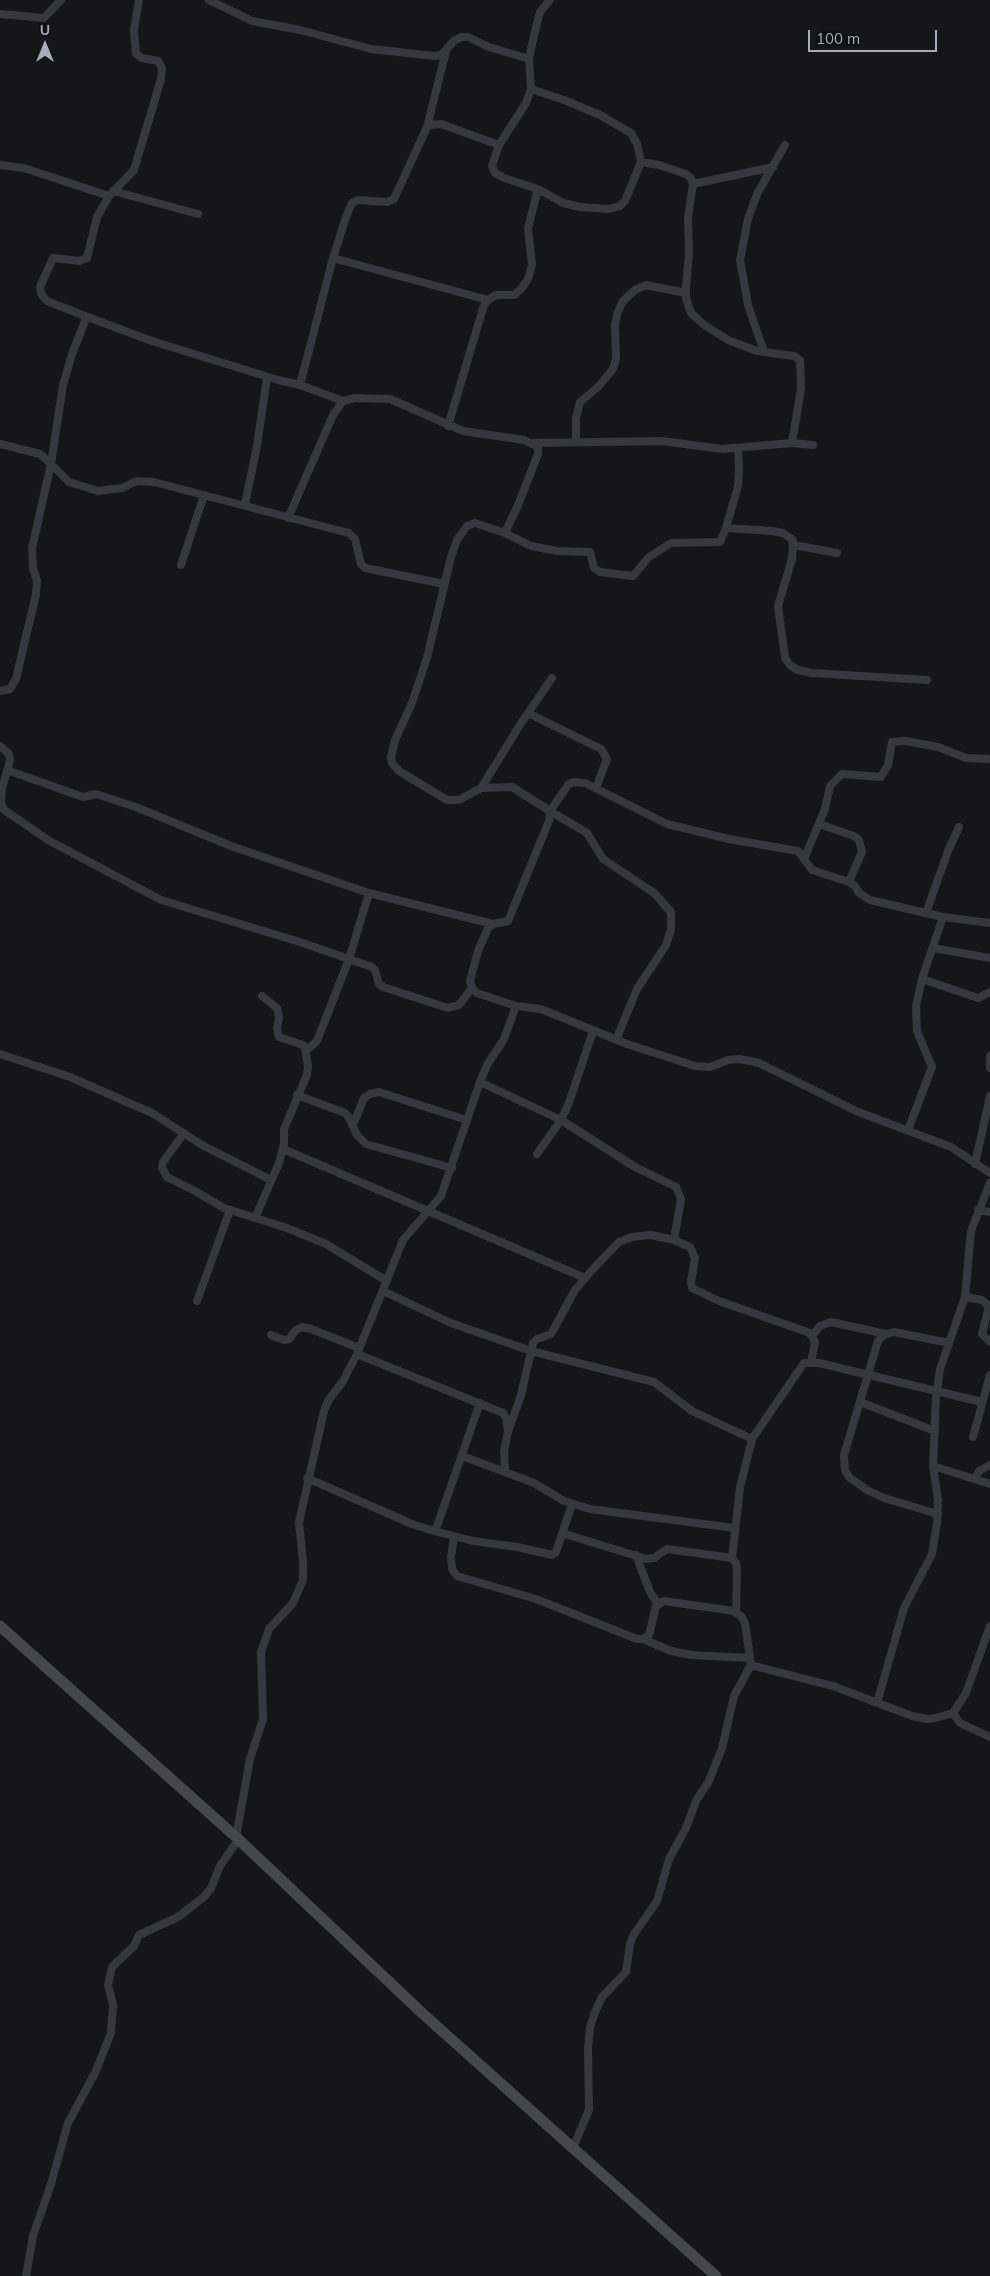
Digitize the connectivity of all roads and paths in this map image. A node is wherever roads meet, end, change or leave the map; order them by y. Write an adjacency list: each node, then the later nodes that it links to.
1 (61, 0): 7 (street)
2 (139, 0): 19 (street)
3 (209, 0): 8 (street)
4 (538, 0): 6 (street)
5 (550, 0): 6 (street)
6 (540, 12): 9 (street)
7 (0, 14)
8 (446, 50): 9 (street); 11 (street)
9 (530, 59): 10 (street)
10 (531, 90): 12 (street); 14 (street)
11 (427, 127): 12 (street); 21 (street)
12 (499, 145): 18 (street)
13 (785, 145): 16 (street)
14 (641, 162): 17 (street); 18 (street)
15 (0, 166): 19 (street)
16 (772, 167): 17 (street); 25 (street)
17 (693, 184): 22 (street)
18 (538, 189): 23 (street)
19 (111, 193): 20 (street); 24 (street)
20 (198, 214)
21 (333, 258): 23 (street); 27 (street)
22 (686, 293): 25 (street); 30 (street)
23 (488, 300): 29 (street)
24 (85, 316): 26 (street); 36 (street)
25 (764, 352): 32 (street)
26 (267, 377): 27 (street); 38 (street)
27 (300, 385): 28 (street)
28 (343, 401): 29 (street); 39 (street)
29 (448, 426): 31 (street)
30 (576, 442): 31 (street); 35 (street)
31 (534, 443): 41 (street)
32 (792, 443): 34 (street); 35 (street)
33 (0, 444): 36 (street)
34 (813, 446)
35 (738, 449): 40 (street)
36 (51, 464): 37 (street); 48 (street)
37 (204, 495): 38 (street); 44 (street)
38 (245, 504): 39 (street)
39 (288, 518): 45 (street)
40 (726, 528): 41 (street); 42 (street)
41 (505, 532): 45 (street)
42 (794, 545): 43 (street); 47 (street)
43 (837, 553)
44 (181, 565)
45 (444, 584): 53 (street)
46 (552, 678): 49 (street)
47 (927, 680)
48 (0, 691)
49 (528, 713): 53 (street); 54 (street)
50 (0, 746): 52 (street)
51 (990, 759): 56 (street)
52 (7, 770): 60 (street); 67 (street)
53 (481, 788): 55 (street)
54 (596, 788): 55 (street); 58 (street)
55 (550, 810): 64 (street); 74 (street)
56 (819, 824): 58 (street); 59 (street)
57 (959, 827): 61 (street)
58 (804, 859): 59 (street)
59 (850, 882): 61 (street)
60 (369, 892): 64 (street); 67 (street)
61 (926, 912): 62 (street)
62 (943, 917): 63 (street); 65 (street)
63 (990, 923)
64 (493, 924): 69 (street)
65 (933, 948): 66 (street); 68 (street)
66 (990, 958)
67 (349, 959): 69 (street); 75 (street)
68 (922, 979): 70 (street); 85 (street)
69 (472, 988): 72 (street)
70 (990, 992)
71 (262, 996): 75 (street)
72 (516, 1006): 73 (street); 79 (street)
73 (593, 1030): 74 (street); 83 (street)
74 (616, 1040): 85 (street)
75 (306, 1051): 80 (street)
76 (0, 1054): 86 (street)
77 (990, 1056): 78 (street)
78 (990, 1068)
79 (480, 1082): 82 (street); 83 (street)
80 (297, 1095): 84 (street); 87 (street)
81 (990, 1096): 89 (street)
82 (467, 1120): 84 (street); 90 (street)
83 (561, 1120): 88 (street); 99 (street)
84 (353, 1126): 90 (street)
85 (908, 1130): 89 (street)
86 (184, 1133): 92 (street); 94 (street)
87 (284, 1149): 92 (street); 96 (street)
88 (537, 1154)
89 (974, 1164): 91 (street)
90 (452, 1168): 96 (street)
91 (990, 1173)
92 (271, 1180): 98 (street)
93 (990, 1183): 95 (street)
94 (230, 1210): 98 (street); 104 (street)
95 (978, 1210): 97 (street); 103 (street)
96 (428, 1212): 100 (street); 101 (street)
97 (990, 1212)
98 (255, 1218): 101 (street)
99 (674, 1240): 100 (street); 107 (street)
100 (585, 1278): 110 (street)
101 (386, 1281): 102 (street)
102 (383, 1291): 110 (street); 111 (street)
103 (965, 1297): 108 (street); 109 (street)
104 (197, 1301)
105 (886, 1334): 107 (street); 109 (street); 114 (street)
106 (270, 1335): 111 (street)
107 (813, 1335): 112 (street)
108 (990, 1342)
109 (949, 1343): 115 (street)
110 (532, 1350): 120 (street); 122 (street)
111 (358, 1351): 118 (street); 127 (street)
112 (811, 1362): 114 (street); 122 (street)
113 (990, 1374): 117 (street)
114 (868, 1376): 115 (street); 116 (street)
115 (937, 1393): 117 (street); 119 (street)
116 (860, 1402): 119 (street); 131 (street)
117 (982, 1402): 121 (street)
118 (480, 1403): 120 (street); 123 (street)
119 (934, 1431): 125 (street)
120 (508, 1432): 126 (street)
121 (973, 1437)
122 (752, 1439): 132 (street)
123 (462, 1456): 126 (street); 133 (street)
124 (990, 1465): 128 (street)
125 (933, 1466): 128 (street); 131 (street)
126 (505, 1472): 130 (street)
127 (308, 1478): 133 (street); 147 (street)
128 (975, 1480): 129 (street)
129 (990, 1484)
130 (572, 1504): 132 (street); 134 (street)
131 (938, 1514): 144 (street)
132 (734, 1528): 137 (street)
133 (434, 1531): 135 (street)
134 (562, 1533): 135 (street); 136 (street)
135 (454, 1537): 142 (street)
136 (636, 1555): 137 (street); 138 (street)
137 (732, 1558): 139 (street)
138 (658, 1604): 139 (street); 142 (street)
139 (736, 1613): 143 (street)
140 (0, 1626): 147 (main road)
141 (990, 1626): 145 (street)
142 (643, 1639): 143 (street)
143 (750, 1662): 144 (street); 148 (street)
144 (877, 1703): 145 (street)
145 (952, 1713): 146 (street)
146 (990, 1737)
147 (237, 1839): 148 (main road); 149 (street)
148 (574, 2148): 150 (main road)
149 (26, 2276)
150 (716, 2276)

